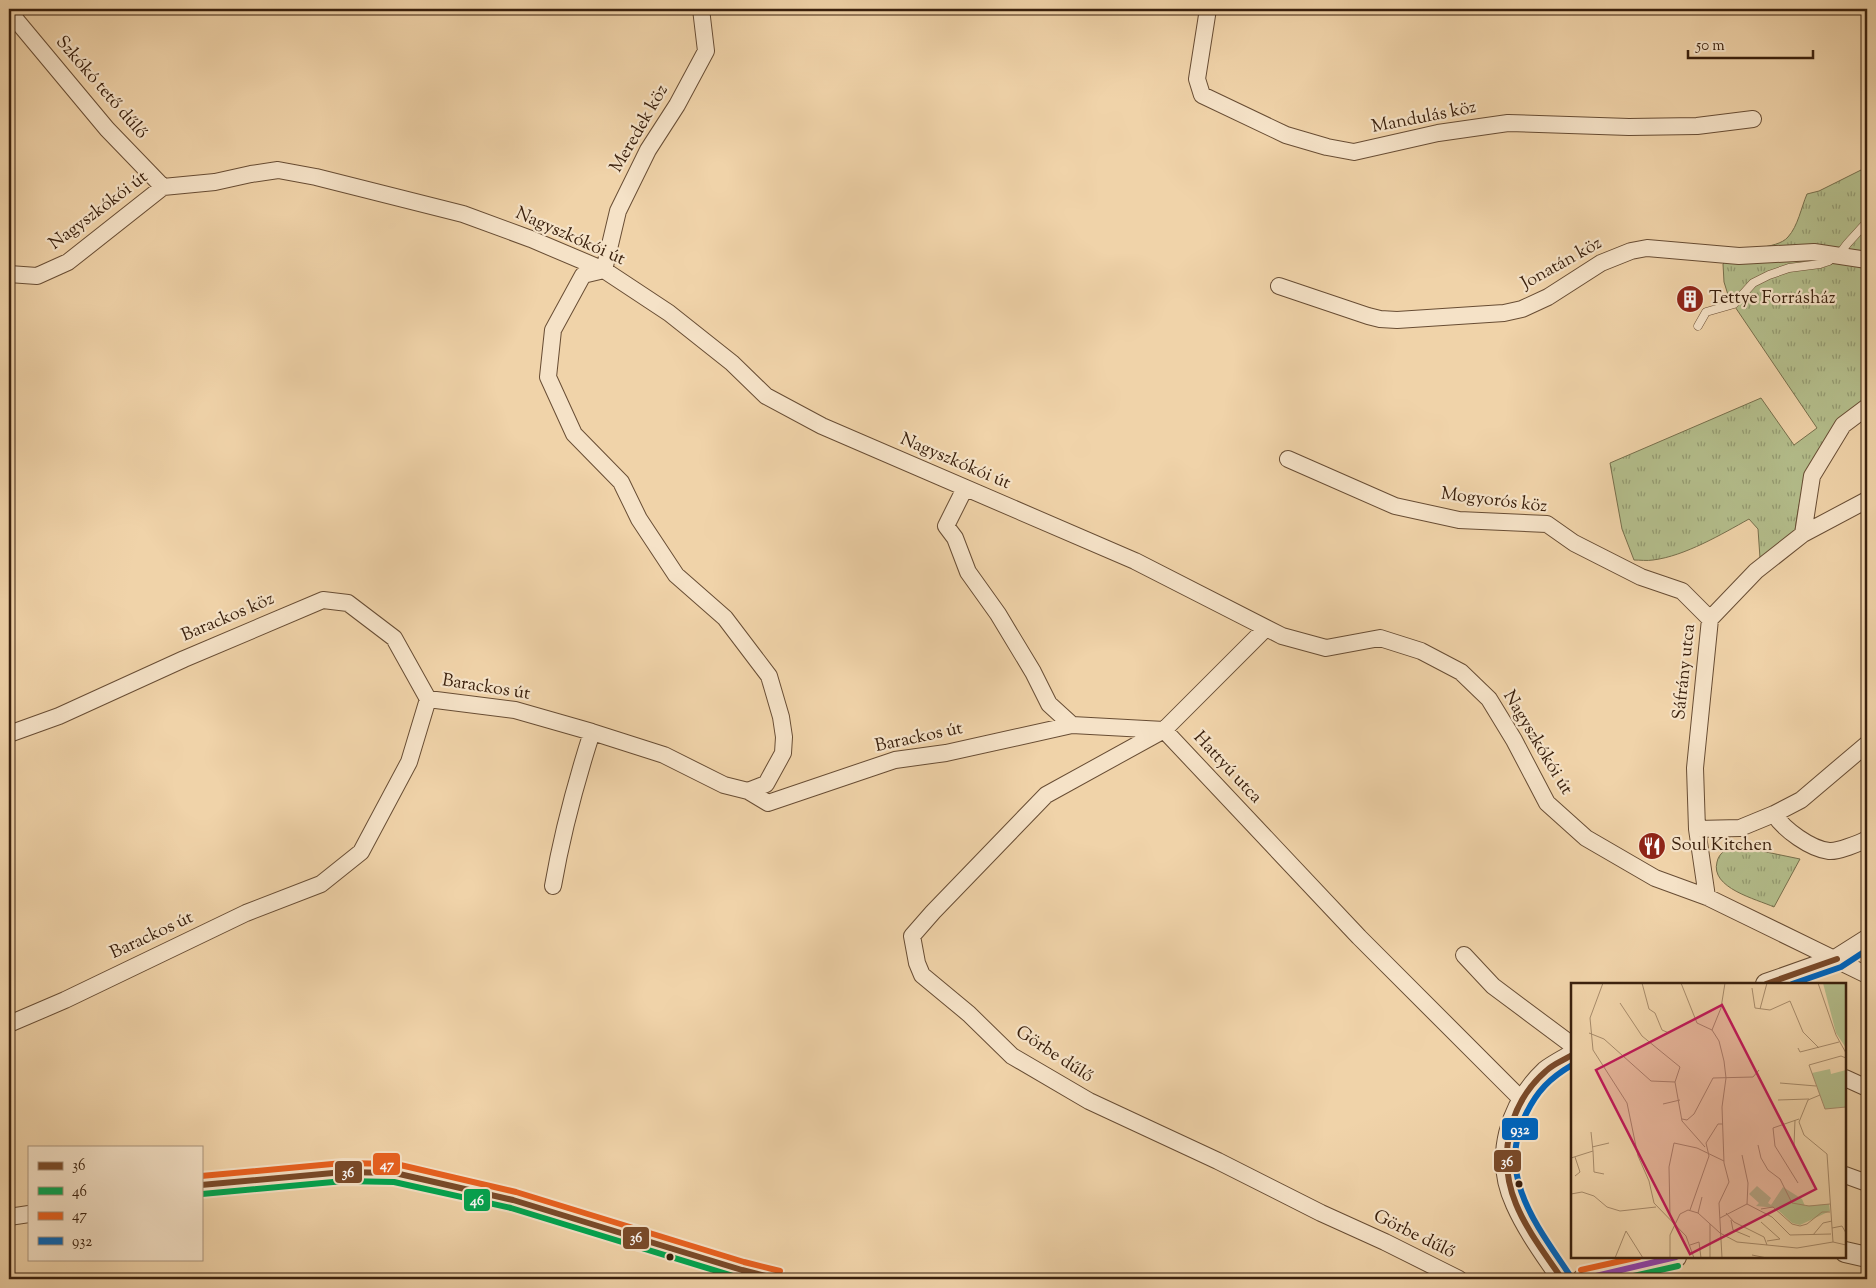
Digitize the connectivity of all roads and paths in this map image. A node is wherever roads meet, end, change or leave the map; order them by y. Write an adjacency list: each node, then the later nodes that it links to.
1 (701, 9): 9 (street, Meredek köz)
2 (1208, 9): 4 (street, Mandulás köz)
3 (9, 15): 5 (street, Szkókó tető dűlő)
4 (1752, 119)
5 (163, 186): 9 (street, Nagyszkókói út); 10 (street, Nagyszkókói út)
6 (1867, 222): 7 (lane)
7 (1837, 256): 8 (street, Jonatán köz); 11 (street, Jonatán köz); 12 (lane)
8 (1867, 260)
9 (604, 270): 15 (street, Nagyszkókói út); 26 (street)
10 (9, 274)
11 (1280, 286)
12 (1698, 326)
13 (1867, 408): 17 (street)
14 (1288, 459): 18 (street, Mogyorós köz)
15 (965, 488): 19 (street, Nagyszkókói út); 21 (street)
16 (1867, 500): 17 (street, Sáfrány utca)
17 (1804, 534): 18 (street, Sáfrány utca)
18 (1710, 619): 28 (street, Sáfrány utca)
19 (1266, 628): 22 (street); 31 (street, Nagyszkókói út)
20 (428, 699): 23 (street, Barackos út); 24 (street, Barackos köz); 37 (street, Barackos út)
21 (1072, 725): 22 (street); 26 (street, Barackos út)
22 (1164, 730): 42 (street, Hattyú utca); 52 (street, Görbe dűlő)
23 (592, 732): 26 (street, Barackos út); 30 (street)
24 (9, 734)
25 (1867, 744): 27 (street)
26 (748, 791)
27 (1774, 814): 28 (street); 29 (street)
28 (1697, 829): 31 (street, Sáfrány utca)
29 (1867, 839)
30 (553, 886)
31 (1707, 897): 34 (street, Nagyszkókói út)
32 (1867, 940): 34 (street)
33 (1464, 955): 38 (street)
34 (1837, 959): 35 (street, Nagyszkókói út); 36 (street)
35 (1867, 975)
36 (1769, 983)
37 (9, 1024)
38 (1571, 1044)
39 (1571, 1056): 42 (street)
40 (1846, 1078): 41 (street)
41 (1867, 1088)
42 (1522, 1100): 53 (street)
43 (1846, 1175): 44 (street)
44 (1867, 1183)
45 (202, 1185): 51 (street)
46 (28, 1214): 47 (street)
47 (9, 1217)
48 (1846, 1252): 49 (street)
49 (1867, 1257)
50 (1672, 1258): 54 (street)
51 (778, 1279)
52 (1459, 1279)
53 (1562, 1279)
54 (1584, 1279)

